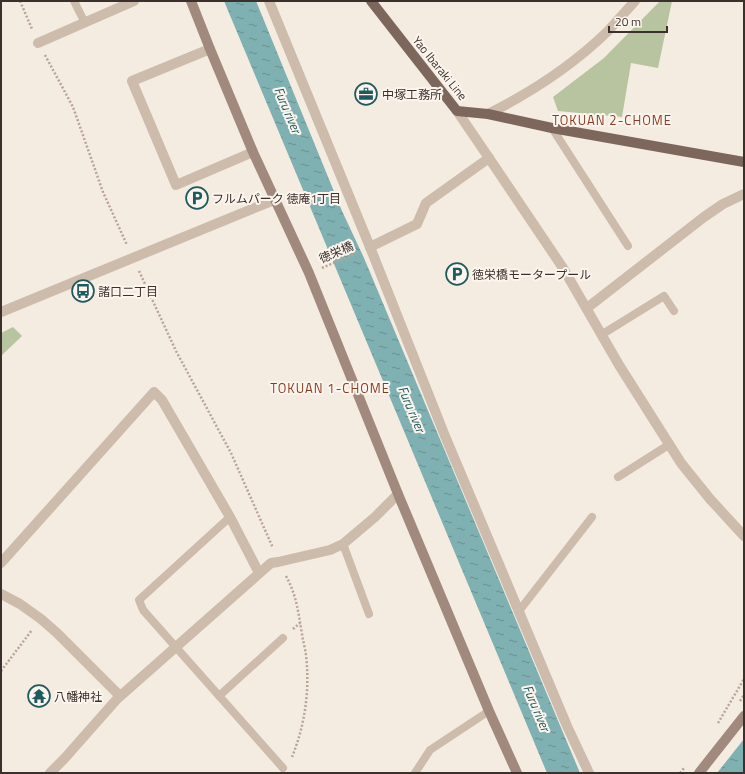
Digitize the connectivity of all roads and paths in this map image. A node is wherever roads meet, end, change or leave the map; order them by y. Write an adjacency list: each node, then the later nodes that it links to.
1 (20, 1): 9 (path)
2 (74, 1): 8 (lane)
3 (134, 1): 8 (street)
4 (191, 1): 10 (street)
5 (269, 1): 20 (street)
6 (371, 1): 11 (main road, Yao Ibaraki Line)
7 (635, 1): 12 (street)
8 (84, 23): 9 (street)
9 (38, 43): 21 (path)
10 (210, 49): 14 (street); 14 (street)
11 (457, 111): 12 (main road, Yao Ibaraki Line); 15 (street)
12 (488, 114): 13 (main road, Yao Ibaraki Line)
13 (552, 128): 16 (main road, Yao Ibaraki Line); 19 (lane)
14 (253, 152): 18 (street)
15 (490, 158): 20 (street); 23 (street)
16 (744, 162)
17 (744, 194): 23 (street)
18 (274, 200): 21 (street); 22 (street)
19 (628, 246)
20 (370, 247): 22 (path, 徳栄橋); 38 (street)
21 (133, 258): 25 (street); 34 (path)
22 (309, 273): 29 (street)
23 (587, 308): 26 (street)
24 (674, 311): 26 (lane)
25 (1, 312)
26 (601, 334): 27 (street)
27 (670, 444): 28 (lane); 32 (street)
28 (618, 477)
29 (398, 494): 33 (street); 47 (street)
30 (230, 517): 35 (street); 36 (street); 42 (lane)
31 (592, 517): 38 (lane)
32 (744, 536)
33 (343, 544): 34 (street); 39 (lane)
34 (278, 562): 36 (street); 50 (path)
35 (1, 563)
36 (259, 574): 42 (street)
37 (1, 594): 40 (street)
38 (519, 611): 56 (street)
39 (369, 614)
40 (41, 619): 43 (path); 45 (street)
41 (283, 638): 46 (lane)
42 (176, 646): 45 (street); 46 (lane)
43 (1, 671)
44 (744, 679): 49 (path)
45 (120, 696): 53 (street)
46 (219, 696): 52 (lane)
47 (489, 711): 54 (lane); 55 (street)
48 (744, 716): 58 (street)
49 (716, 725)
50 (291, 761)
51 (688, 764): 57 (path)
52 (283, 768)
53 (50, 773)
54 (415, 773)
55 (517, 773)
56 (589, 773)
57 (680, 773)
58 (699, 773)

